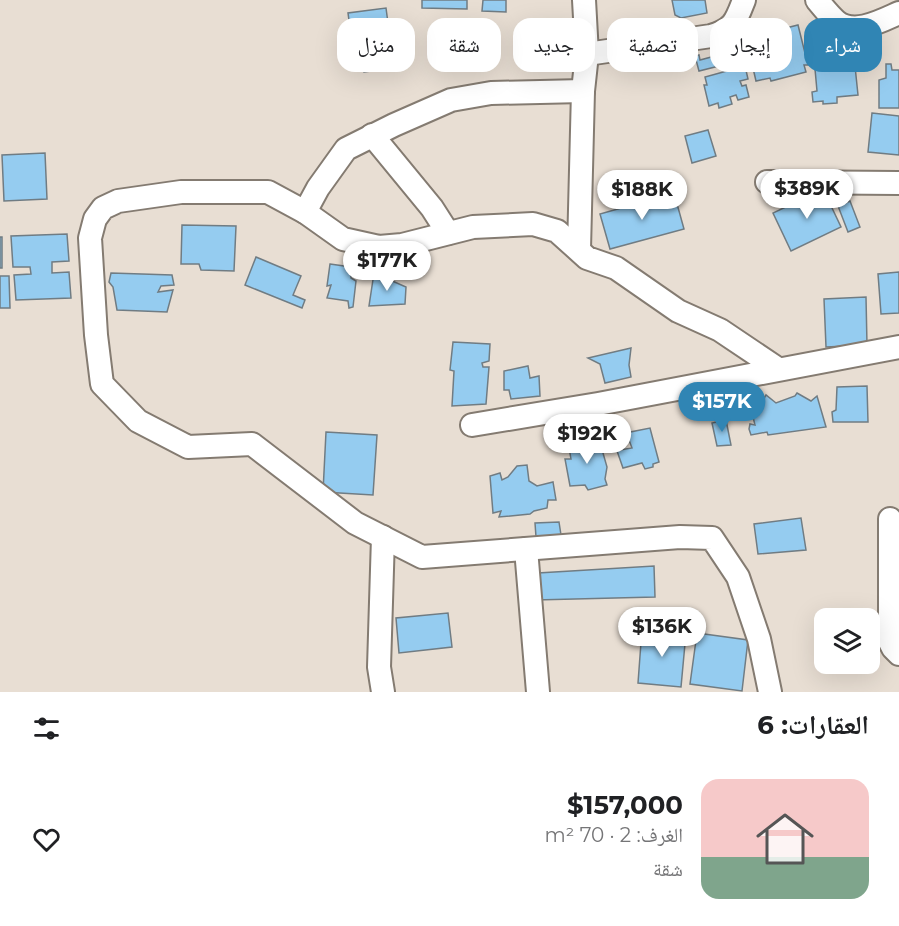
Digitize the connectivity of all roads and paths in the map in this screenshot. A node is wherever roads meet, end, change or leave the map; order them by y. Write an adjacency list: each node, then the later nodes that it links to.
1 (584, 0): 5 (street)
2 (744, 0): 6 (street)
3 (817, 0): 4 (street)
4 (899, 13)
5 (585, 18)
6 (595, 53)
7 (585, 72): 8 (street)
8 (583, 91): 9 (street); 14 (street)
9 (372, 135): 12 (street); 13 (street)
10 (767, 182): 11 (street)
11 (899, 183)
12 (305, 212): 13 (street); 19 (street)
13 (448, 232): 14 (street)
14 (579, 249): 16 (street)
15 (899, 347): 16 (street)
16 (778, 369): 17 (street)
17 (472, 425)
18 (890, 519): 21 (street)
19 (383, 537): 20 (street); 22 (street)
20 (526, 549): 23 (street); 24 (street)
21 (899, 654)
22 (383, 692)
23 (538, 692)
24 (770, 692)

